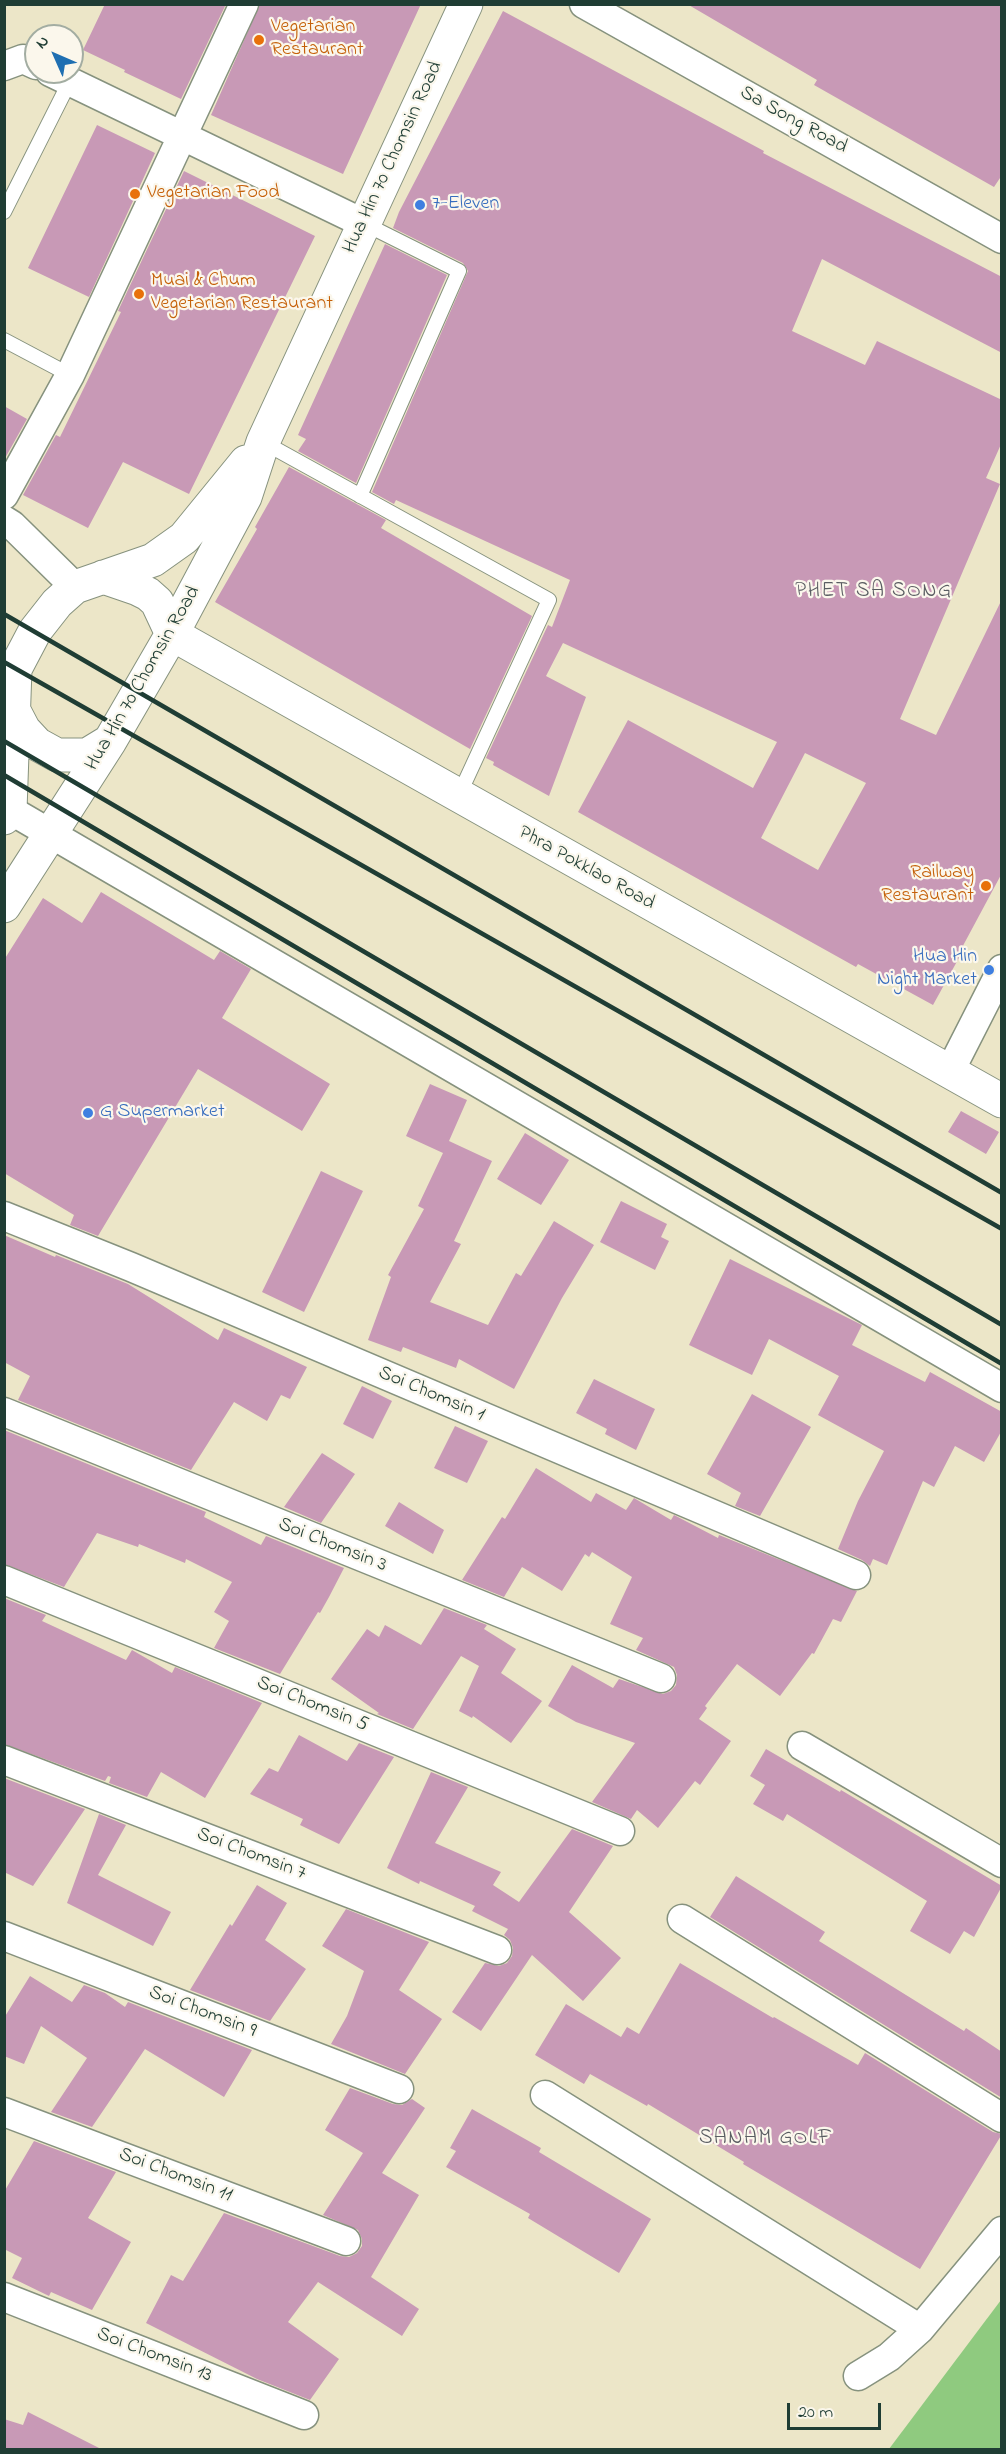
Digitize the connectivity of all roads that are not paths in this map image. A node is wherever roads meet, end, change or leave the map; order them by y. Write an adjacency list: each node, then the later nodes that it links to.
1 (244, 4): 8 (street)
2 (466, 4): 10 (main road, Hua Hin 70 Chomsin Road)
3 (584, 4): 11 (street, Sa Song Road)
4 (24, 60): 5 (street)
5 (4, 66)
6 (57, 84): 9 (lane)
7 (75, 84): 8 (street)
8 (184, 136): 10 (street); 13 (street)
9 (4, 212)
10 (363, 223): 14 (main road, Hua Hin 70 Chomsin Road); 16 (lane)
11 (1002, 239)
12 (4, 340): 13 (lane)
13 (70, 375): 15 (street)
14 (263, 442): 16 (lane); 18 (main road, Hua Hin 70 Chomsin Road); 19 (main road, Hua Hin 70 Chomsin Road)
15 (4, 495)
16 (360, 496): 22 (lane)
17 (4, 520): 18 (street)
18 (89, 582): 19 (main road); 20 (main road, Hua Hin 70 Chomsin Road)
19 (172, 634): 21 (main road, Hua Hin 70 Chomsin Road); 22 (main road, Phra Pokklao Road)
20 (13, 709): 21 (main road); 23 (main road, Hua Hin 70 Chomsin Road)
21 (110, 741): 24 (main road, Hua Hin 70 Chomsin Road)
22 (458, 797): 27 (main road, Phra Pokklao Road)
23 (7, 814): 24 (street)
24 (51, 834): 25 (main road, Hua Hin 70 Chomsin Road); 30 (street)
25 (4, 906)
26 (1002, 969): 27 (street)
27 (949, 1073): 28 (main road, Phra Pokklao Road)
28 (1002, 1101)
29 (4, 1216): 32 (street, Soi Chomsin 1)
30 (1002, 1388)
31 (4, 1412): 34 (street, Soi Chomsin 3)
32 (856, 1575)
33 (4, 1580): 37 (street, Soi Chomsin 5)
34 (661, 1678)
35 (802, 1746): 38 (street)
36 (4, 1760): 41 (street, Soi Chomsin 7)
37 (620, 1831)
38 (1002, 1863)
39 (682, 1919): 45 (street)
40 (4, 1936): 42 (street, Soi Chomsin 9)
41 (497, 1950)
42 (399, 2089)
43 (545, 2095): 49 (street)
44 (4, 2112): 47 (street, Soi Chomsin 11)
45 (1002, 2118)
46 (1002, 2231): 49 (street)
47 (346, 2241)
48 (4, 2297): 51 (street, Soi Chomsin 13)
49 (920, 2329): 50 (street)
50 (858, 2376)
51 (304, 2415)

